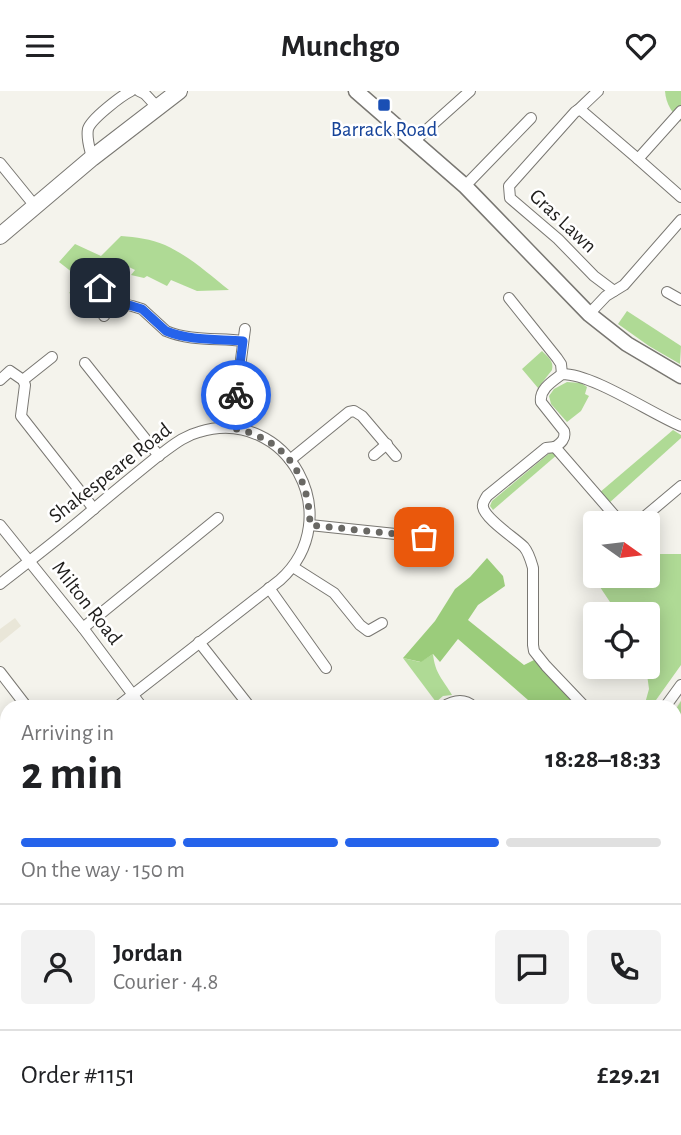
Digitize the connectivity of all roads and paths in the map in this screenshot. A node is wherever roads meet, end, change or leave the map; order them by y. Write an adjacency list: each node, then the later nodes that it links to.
1 (131, 91): 12 (street)
2 (139, 91): 7 (street)
3 (179, 91): 7 (main road)
4 (356, 91): 11 (street)
5 (470, 91): 11 (street)
6 (598, 91): 8 (street, Gras Lawn)
7 (158, 108): 12 (main road)
8 (578, 110): 13 (street); 21 (street, Gras Lawn)
9 (681, 111): 13 (street)
10 (531, 118): 15 (street)
11 (413, 142): 15 (street)
12 (92, 158): 17 (main road)
13 (638, 159): 16 (street)
14 (0, 163): 17 (street)
15 (466, 186): 26 (street)
16 (681, 197)
17 (35, 206): 19 (main road)
18 (681, 220): 21 (street)
19 (0, 236)
20 (100, 288): 25 (street)
21 (614, 291): 26 (street)
22 (667, 292): 24 (street)
23 (509, 298): 32 (street)
24 (681, 300)
25 (114, 302): 27 (street); 29 (street)
26 (590, 314): 33 (street)
27 (104, 316)
28 (245, 329): 29 (street)
29 (243, 341): 37 (street)
30 (52, 357): 35 (street)
31 (85, 363): 41 (street)
32 (562, 374): 36 (street); 39 (street)
33 (681, 376)
34 (0, 380): 35 (street)
35 (23, 380): 45 (street)
36 (681, 426)
37 (232, 428): 41 (street, Shakespeare Road); 43 (street, Shakespeare Road)
38 (387, 444): 40 (street); 42 (street); 43 (street)
39 (555, 447): 46 (street); 67 (street)
40 (374, 455)
41 (159, 456): 45 (street, Shakespeare Road)
42 (396, 456)
43 (290, 460): 50 (street, Shakespeare Road)
44 (681, 485): 47 (street)
45 (94, 509): 52 (street, Shakespeare Road)
46 (611, 511)
47 (651, 511)
48 (218, 518): 57 (street)
49 (0, 525): 52 (street, Milton Road)
50 (310, 525): 51 (street); 53 (street, Shakespeare Road)
51 (424, 537)
52 (29, 561): 54 (street, Shakespeare Road); 57 (street, Milton Road)
53 (293, 567): 55 (street, Shakespeare Road); 56 (street)
54 (0, 584)
55 (269, 588): 58 (street, Shakespeare Road); 59 (street)
56 (382, 623)
57 (83, 628): 62 (street, Milton Road)
58 (199, 642): 62 (street, Shakespeare Road); 66 (street)
59 (326, 668)
60 (0, 673): 63 (street)
61 (681, 685): 68 (street)
62 (133, 695): 64 (street, Shakespeare Road); 65 (street, Milton Road)
63 (21, 700)
64 (126, 700)
65 (137, 700)
66 (245, 700)
67 (578, 700)
68 (670, 700)

